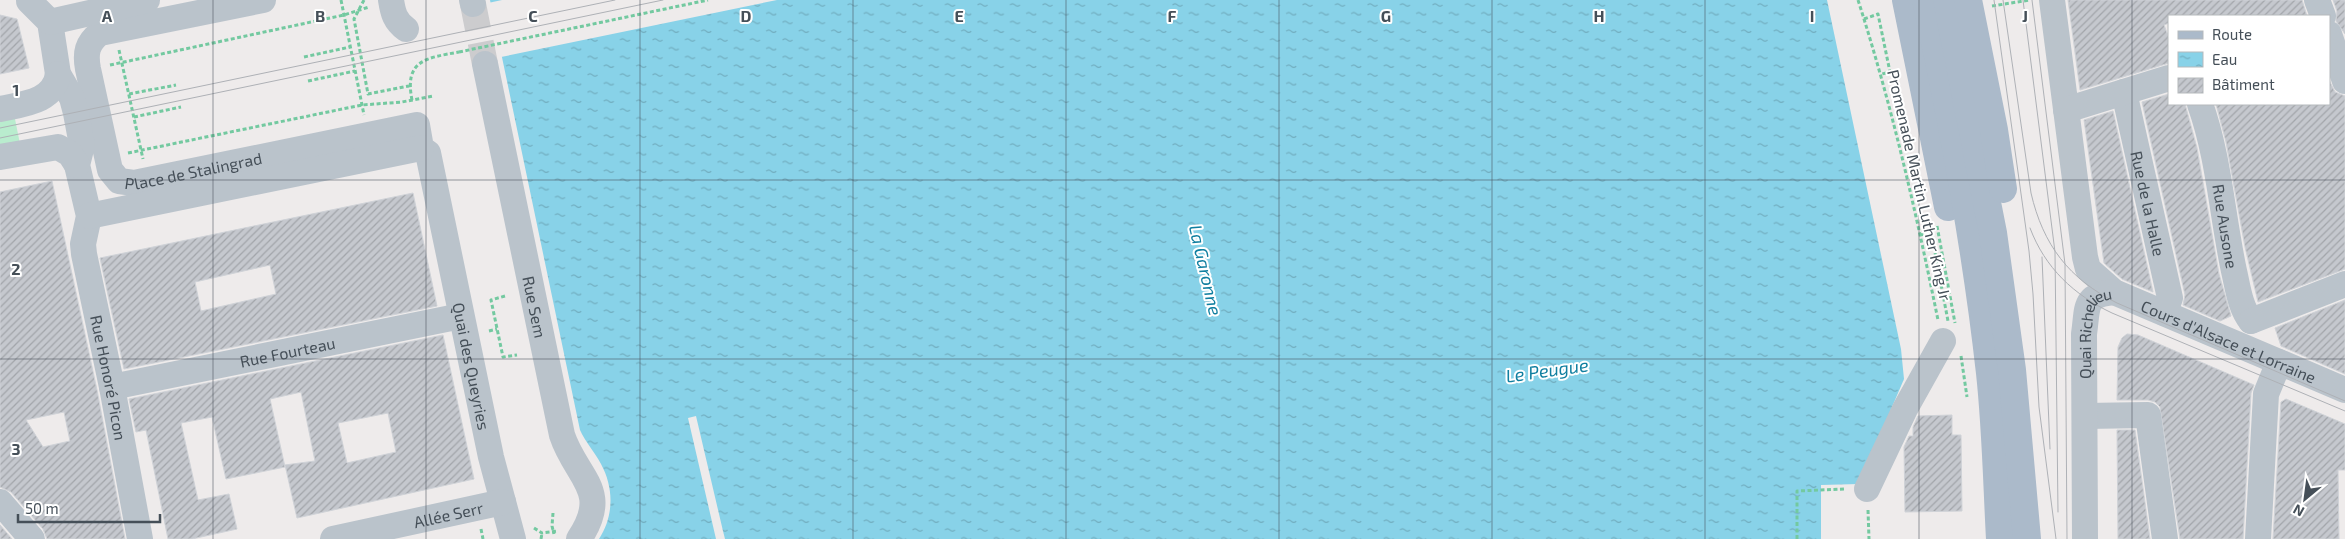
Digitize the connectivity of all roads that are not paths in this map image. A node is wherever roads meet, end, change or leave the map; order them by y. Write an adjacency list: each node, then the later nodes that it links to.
1 (23, 0): 12 (street)
2 (147, 0): 12 (street)
3 (263, 0): 23 (street, Place de Stalingrad)
4 (391, 0): 13 (street)
5 (1906, 0): 36 (main road)
6 (1926, 0): 36 (main road)
7 (1947, 0): 36 (main road)
8 (2052, 0): 22 (street, Quai Richelieu)
9 (2317, 0): 11 (street)
10 (1978, 3): 36 (main road)
11 (2323, 15)
12 (50, 22): 16 (street)
13 (406, 29)
14 (2330, 37): 18 (street)
15 (485, 64): 47 (street, Rue Sem)
16 (58, 74): 21 (street); 25 (street)
17 (2168, 78): 19 (street)
18 (2345, 79)
19 (2124, 92): 22 (street); 30 (street, Rue de la Halle)
20 (2200, 105): 32 (street, Rue Ausone)
21 (0, 108)
22 (2066, 110): 29 (street, Quai Richelieu)
23 (421, 148): 26 (street, Place de Stalingrad); 27 (street, Place de Stalingrad)
24 (0, 157): 25 (street)
25 (77, 165): 27 (street)
26 (435, 191): 31 (street, Quai des Queyries)
27 (89, 216): 37 (street, Rue Honoré Picon)
28 (2345, 284): 32 (street)
29 (2114, 292): 30 (street, Cours d'Alsace et Lorraine); 39 (street, Quai Richelieu)
30 (2164, 313): 34 (street, Cours d'Alsace et Lorraine)
31 (461, 316): 37 (street, Rue Fourteau); 42 (street, Quai des Queyries)
32 (2251, 321): 34 (street)
33 (1943, 341): 40 (street)
34 (2240, 345): 35 (street, Cours d'Alsace et Lorraine)
35 (2279, 362): 38 (street, Cours d'Alsace et Lorraine); 52 (street)
36 (2001, 372): 48 (main road); 49 (main road)
37 (112, 387): 44 (street, Rue Honoré Picon)
38 (2345, 390)
39 (2085, 416): 50 (street, Quai Richelieu); 51 (street)
40 (1867, 489)
41 (0, 502): 43 (street)
42 (503, 502): 45 (street, Allée Serr); 46 (street, Quai des Queyries)
43 (32, 539)
44 (140, 539)
45 (333, 539)
46 (513, 539)
47 (579, 539)
48 (2000, 539)
49 (2027, 539)
50 (2085, 539)
51 (2164, 539)
52 (2258, 539)

